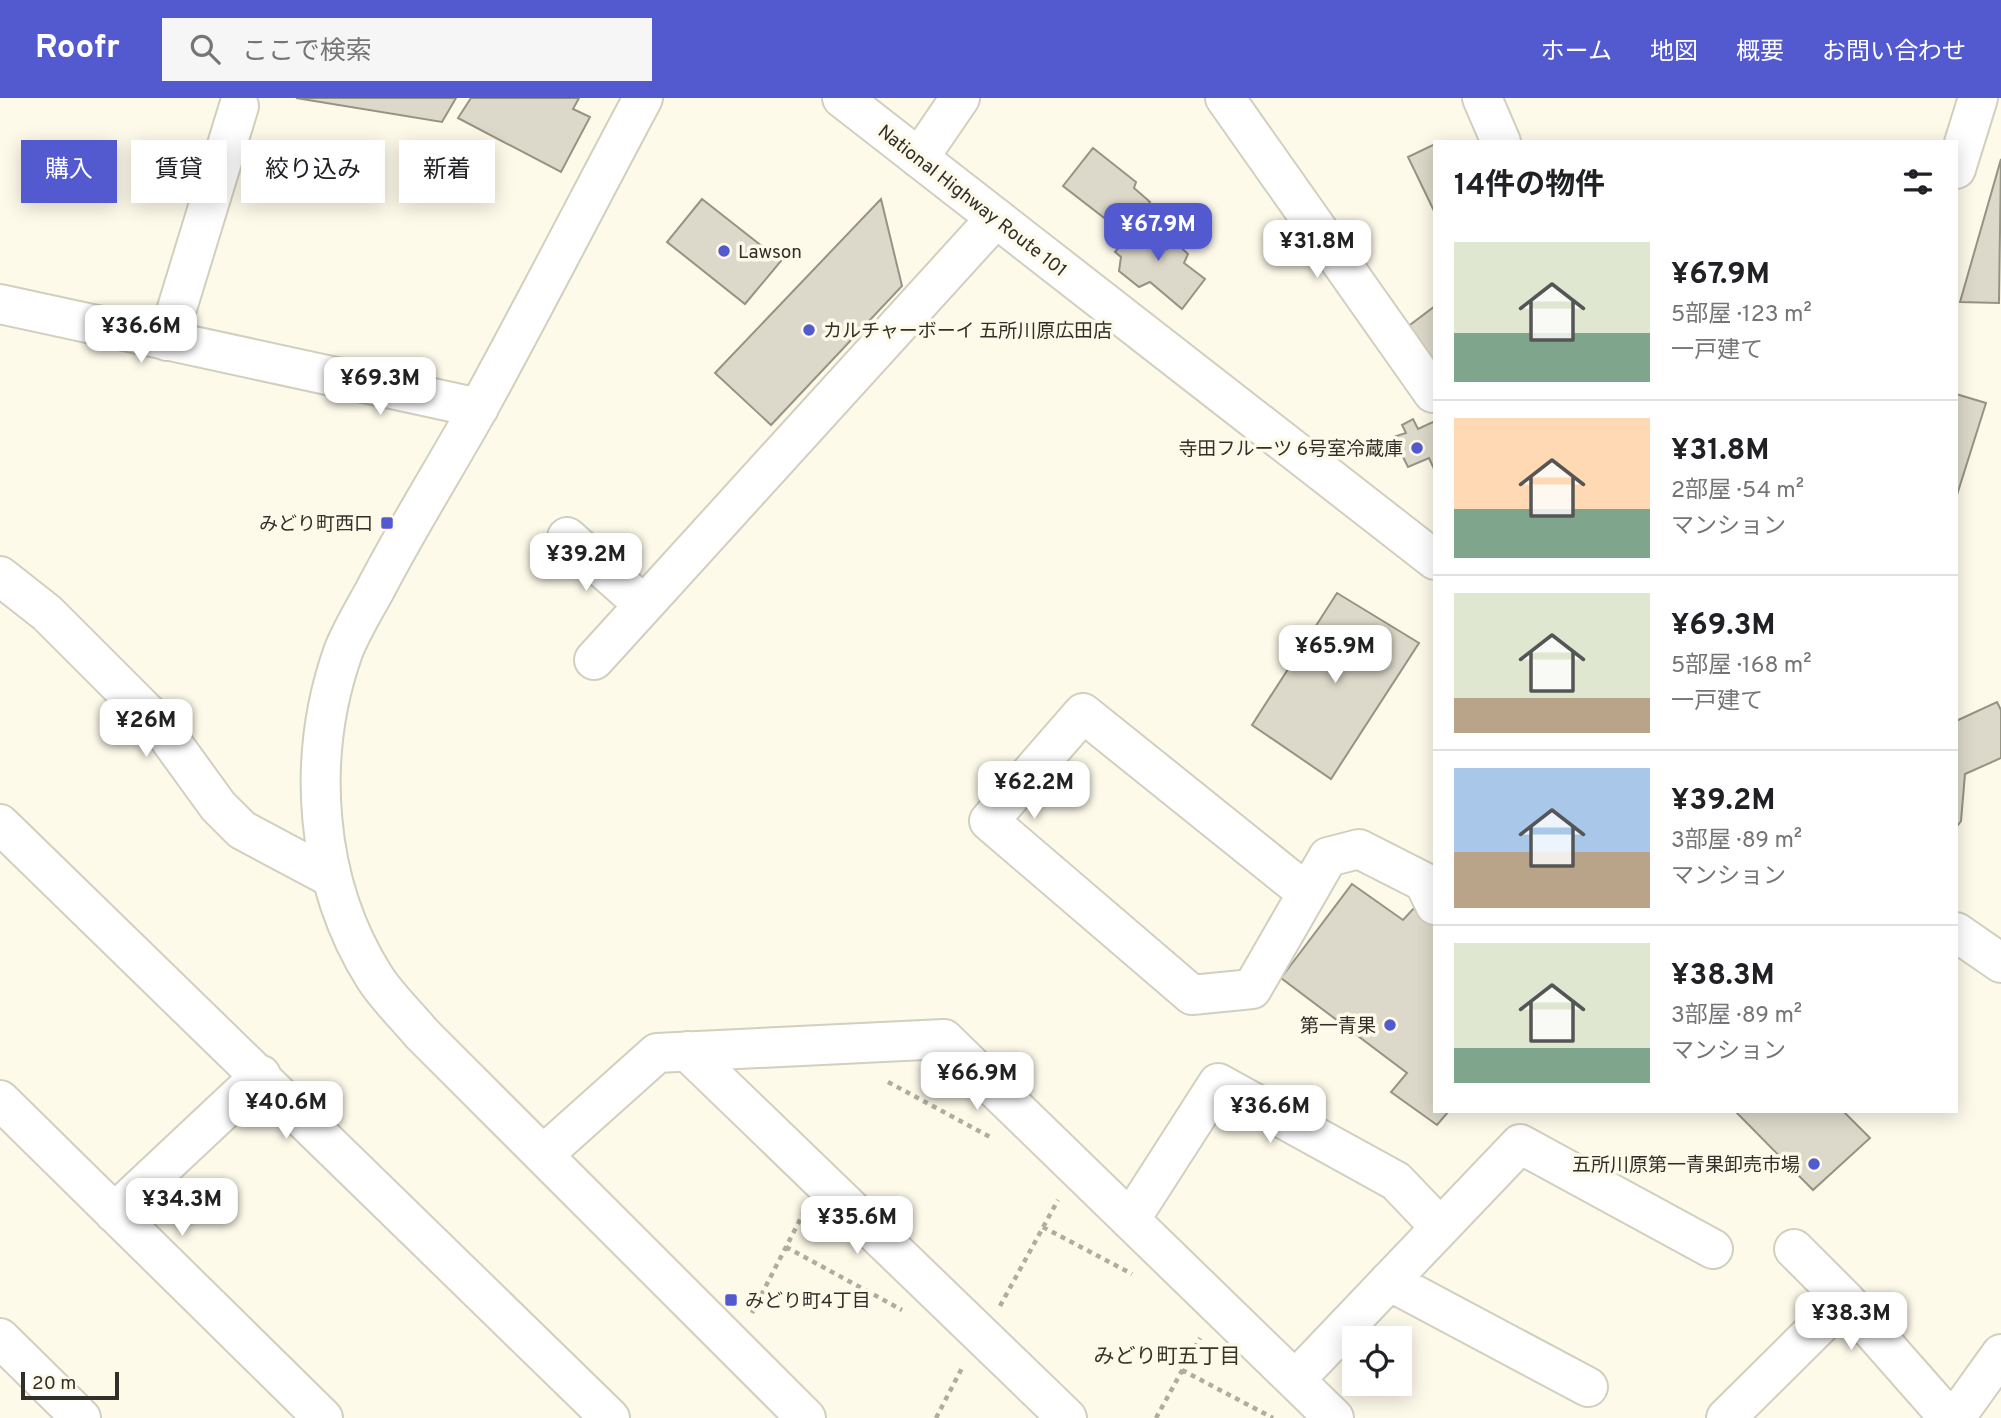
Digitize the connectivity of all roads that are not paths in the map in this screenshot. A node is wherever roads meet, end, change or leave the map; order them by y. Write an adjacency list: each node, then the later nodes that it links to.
1 (643, 98): 15 (main road)
2 (842, 98): 9 (main road, National Highway Route 101)
3 (960, 98): 9 (main road)
4 (1224, 98): 14 (main road)
5 (1482, 98): 8 (main road)
6 (1978, 98): 10 (main road)
7 (239, 106): 13 (main road)
8 (1500, 140)
9 (919, 158): 11 (main road, National Highway Route 101)
10 (1958, 163)
11 (996, 218): 17 (main road, National Highway Route 101); 19 (main road)
12 (0, 304): 13 (main road)
13 (167, 341): 15 (main road)
14 (1433, 393)
15 (479, 408): 22 (main road)
16 (567, 537): 19 (main road)
17 (1433, 558)
18 (0, 576): 22 (main road)
19 (644, 605): 20 (main road)
20 (594, 660)
21 (0, 824): 28 (main road)
22 (332, 878): 30 (main road)
23 (1307, 893): 23 (main road); 24 (main road)
24 (1433, 901)
25 (1958, 933): 26 (main road)
26 (2001, 963)
27 (687, 1051): 30 (main road); 32 (main road); 46 (main road)
28 (261, 1075): 31 (main road); 44 (main road)
29 (0, 1100): 31 (main road)
30 (543, 1155): 45 (main road)
31 (114, 1213): 43 (main road)
32 (1130, 1220): 33 (main road); 40 (main road)
33 (1440, 1227): 34 (main road); 36 (main road)
34 (1713, 1249)
35 (1794, 1249): 37 (main road)
36 (1389, 1281): 40 (main road); 41 (main road)
37 (1845, 1300): 48 (main road); 49 (main road)
38 (0, 1338): 42 (main road)
39 (2001, 1354): 50 (main road)
40 (1295, 1380): 47 (main road)
41 (1588, 1387)
42 (81, 1418)
43 (323, 1418)
44 (611, 1418)
45 (806, 1418)
46 (1068, 1418)
47 (1334, 1418)
48 (1726, 1418)
49 (1949, 1418)
50 (1955, 1418)

